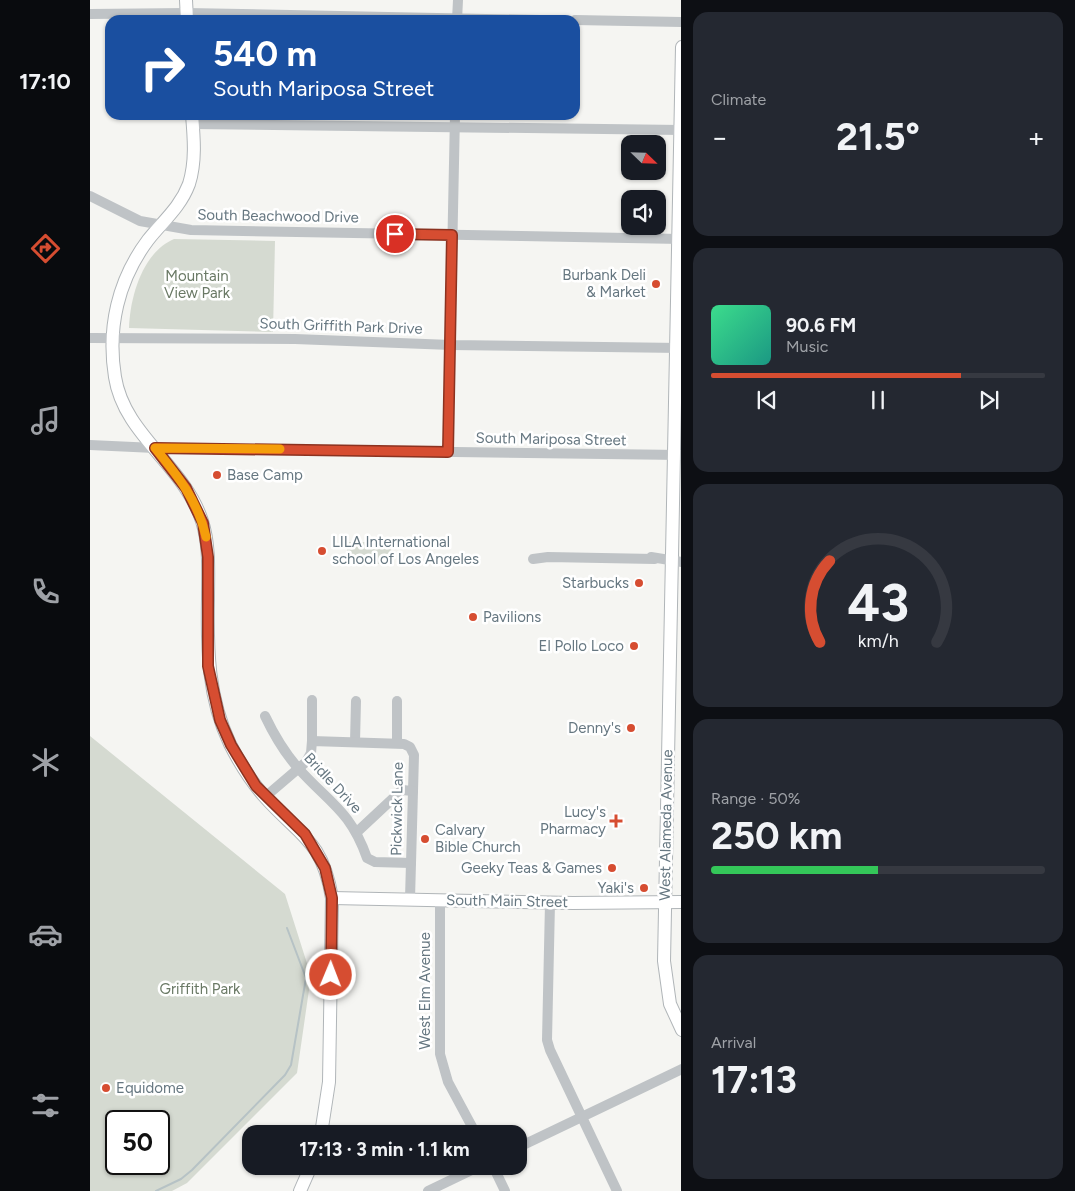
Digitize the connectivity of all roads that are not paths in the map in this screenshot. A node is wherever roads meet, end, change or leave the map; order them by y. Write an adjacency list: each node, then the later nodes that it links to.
1 (458, 0): 5 (street)
2 (187, 11): 3 (street); 4 (street)
3 (90, 14)
4 (322, 15)
5 (457, 15)
6 (580, 20): 7 (street)
7 (681, 22)
8 (681, 47): 13 (main road, West Alameda Avenue)
9 (192, 120): 15 (main road)
10 (225, 120): 12 (street)
11 (455, 120): 12 (street)
12 (454, 127): 13 (street); 16 (street)
13 (681, 130): 17 (main road, West Alameda Avenue)
14 (90, 196): 15 (street, South Beachwood Drive)
15 (162, 226): 16 (street, South Beachwood Drive); 19 (main road)
16 (452, 235): 17 (street, South Beachwood Drive); 20 (street)
17 (679, 239): 21 (main road, West Alameda Avenue)
18 (90, 338): 19 (street, South Griffith Park Drive)
19 (112, 339): 20 (street, South Griffith Park Drive); 23 (main road)
20 (451, 345): 21 (street, South Griffith Park Drive); 24 (street)
21 (679, 348): 25 (main road, West Alameda Avenue)
22 (90, 445): 23 (street, South Mariposa Street)
23 (155, 448): 24 (street, South Mariposa Street); 37 (main road)
24 (448, 452): 25 (street, South Mariposa Street)
25 (677, 455): 27 (main road, West Alameda Avenue)
26 (533, 559): 27 (street)
27 (677, 561): 43 (main road, West Alameda Avenue)
28 (312, 700): 32 (street)
29 (356, 701): 33 (street)
30 (397, 701): 34 (street)
31 (265, 716): 35 (street, Bridle Drive)
32 (312, 741): 33 (street, Pickwick Lane); 35 (street)
33 (355, 742): 34 (street, Pickwick Lane)
34 (396, 743): 36 (street, Pickwick Lane)
35 (298, 769): 37 (street); 38 (street, Bridle Drive)
36 (413, 791): 38 (street); 39 (street, Pickwick Lane)
37 (265, 797): 40 (main road)
38 (357, 832): 39 (street, Bridle Drive)
39 (411, 863): 41 (street, Pickwick Lane)
40 (332, 898): 41 (main road, South Main Street); 49 (main road)
41 (410, 899): 42 (main road, South Main Street)
42 (440, 900): 45 (main road, South Main Street); 50 (street, West Elm Avenue)
43 (665, 902): 44 (main road, South Main Street); 45 (main road, South Main Street); 46 (main road, West Alameda Avenue)
44 (681, 902)
45 (550, 903): 48 (street)
46 (681, 1030)
47 (681, 1069): 48 (street)
48 (582, 1118): 51 (street); 58 (street)
49 (322, 1125)
50 (471, 1125)
51 (527, 1143)
52 (307, 1175): 55 (main road)
53 (461, 1175): 56 (street)
54 (496, 1175): 57 (street)
55 (300, 1191)
56 (428, 1191)
57 (504, 1191)
58 (617, 1191)

